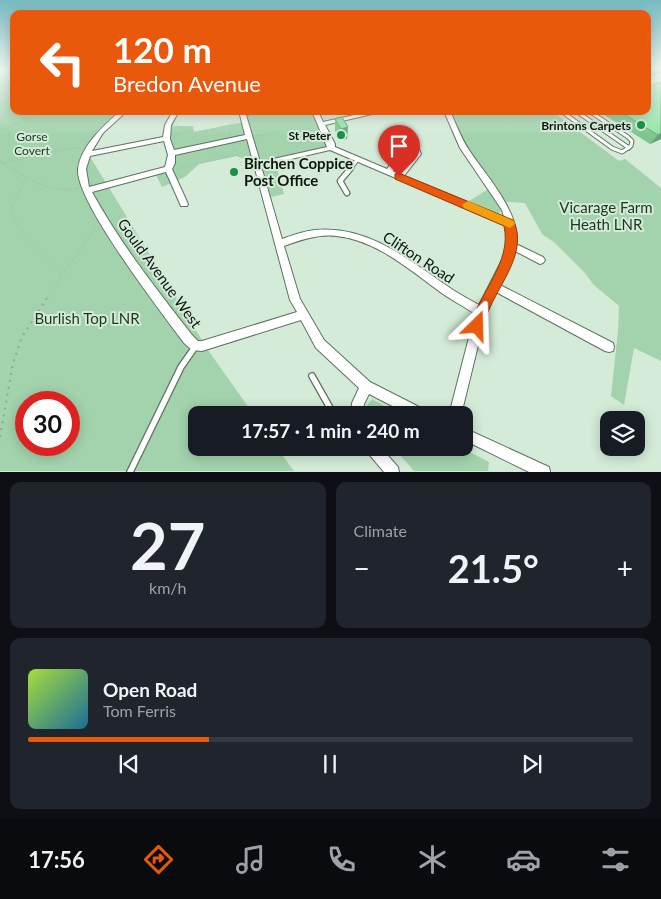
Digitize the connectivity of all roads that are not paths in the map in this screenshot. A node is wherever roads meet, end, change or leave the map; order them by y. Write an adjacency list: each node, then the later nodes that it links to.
1 (120, 115): 16 (street)
2 (174, 115): 12 (street)
3 (176, 115): 12 (street)
4 (241, 115): 13 (street)
5 (317, 115): 11 (street)
6 (364, 115): 11 (street)
7 (449, 115): 26 (street)
8 (567, 115): 15 (lane)
9 (582, 115): 15 (lane)
10 (595, 115): 15 (lane)
11 (322, 124): 14 (street)
12 (167, 134): 16 (street); 17 (street)
13 (248, 137): 17 (street); 19 (street)
14 (331, 148): 18 (street); 19 (street)
15 (629, 148)
16 (87, 152): 23 (street, Gould Avenue West)
17 (171, 153): 20 (street)
18 (358, 158): 21 (street); 24 (lane)
19 (258, 168): 27 (street)
20 (169, 170): 23 (street); 25 (street)
21 (388, 172): 22 (street); 22 (street)
22 (399, 176): 26 (street)
23 (86, 188): 33 (street, Gould Avenue West)
24 (347, 193)
25 (184, 204)
26 (510, 223): 28 (street)
27 (280, 244): 31 (street, Clifton Road); 32 (street)
28 (512, 246): 29 (street); 30 (street)
29 (540, 260)
30 (495, 287): 31 (street); 34 (street)
31 (481, 312): 40 (street)
32 (303, 315): 33 (street, Gould Avenue West); 36 (street)
33 (196, 346): 43 (lane)
34 (609, 347)
35 (312, 376): 37 (lane)
36 (366, 386): 38 (street); 39 (street)
37 (329, 406)
38 (358, 406)
39 (405, 406)
40 (457, 406)
41 (473, 438): 45 (street)
42 (380, 456): 44 (street)
43 (130, 472)
44 (393, 472)
45 (544, 472)

